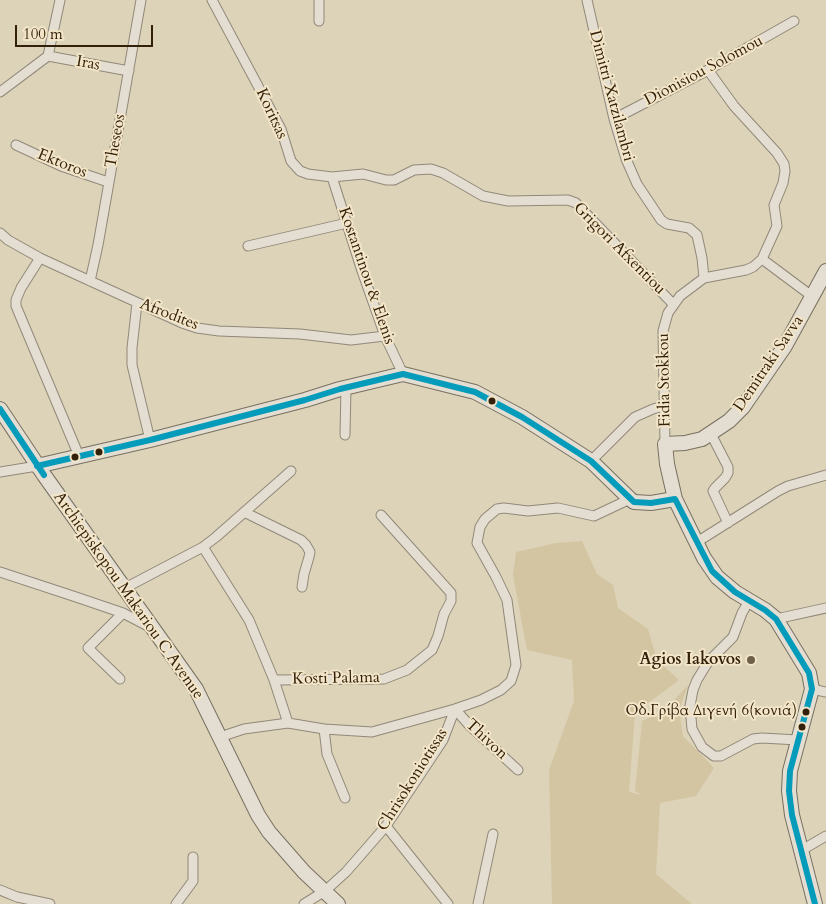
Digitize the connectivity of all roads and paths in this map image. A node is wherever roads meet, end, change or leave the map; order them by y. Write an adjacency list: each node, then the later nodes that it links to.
1 (60, 0): 8 (street)
2 (141, 0): 10 (street, Theseos)
3 (212, 0): 15 (street, Koritsas)
4 (319, 0): 6 (street)
5 (586, 0): 12 (street, Dimitri Xatzilambri)
6 (319, 20)
7 (794, 21): 9 (street, Dionisiou Solomou)
8 (48, 56): 10 (street, Iras); 11 (street)
9 (708, 70): 12 (street, Dionisiou Solomou); 21 (street)
10 (129, 71): 16 (street, Theseos)
11 (0, 92)
12 (614, 119): 22 (street, Dimitri Xatzilambri)
13 (16, 145): 16 (street, Ektoros)
14 (363, 174): 15 (street, Koritsas); 27 (street, Grigori Afxentiou)
15 (332, 177): 17 (street, Kostantinou & Elenis)
16 (108, 182): 24 (street, Theseos)
17 (347, 223): 19 (street); 28 (street, Kostantinou & Elenis)
18 (0, 233): 20 (street, Afrodites)
19 (248, 246)
20 (40, 258): 24 (street, Afrodites); 37 (street)
21 (762, 259): 22 (street, Fidia Stokkou); 25 (street)
22 (704, 278): 27 (street, Fidia Stokkou)
23 (824, 278): 25 (street, Demitraki Savva)
24 (90, 281): 26 (street, Afrodites)
25 (813, 297): 33 (street, Demitraki Savva)
26 (137, 303): 28 (street, Afrodites); 35 (street)
27 (673, 304): 31 (street, Fidia Stokkou)
28 (385, 336): 29 (street, Kostantinou & Elenis)
29 (403, 374): 30 (street); 38 (street)
30 (346, 387): 34 (street); 35 (street)
31 (664, 406): 36 (street, Fidia Stokkou); 38 (street)
32 (0, 409): 39 (street, Archiepiskopou Makariou C Avenue)
33 (711, 434): 36 (street, Demitraki Savva); 47 (street)
34 (345, 435)
35 (150, 440): 37 (street)
36 (666, 444): 44 (street)
37 (79, 456): 39 (street)
38 (591, 461): 43 (street)
39 (37, 466): 41 (street); 52 (street, Archiepiskopou Makariou C Avenue)
40 (292, 471): 45 (street)
41 (0, 472)
42 (826, 475): 47 (street)
43 (630, 499): 44 (street); 61 (street, Chrisokoniotissas)
44 (675, 499): 48 (street)
45 (244, 512): 49 (street); 51 (street)
46 (381, 515): 59 (street, Kosti Palama)
47 (728, 523): 48 (street)
48 (697, 542): 53 (street)
49 (203, 547): 52 (street); 59 (street)
50 (0, 572): 55 (street)
51 (302, 587)
52 (125, 588): 57 (street, Archiepiskopou Makariou C Avenue)
53 (749, 602): 56 (street); 65 (street)
54 (826, 608): 56 (street)
55 (123, 614): 57 (street); 58 (street)
56 (776, 620): 60 (street)
57 (153, 628): 64 (street, Archiepiskopou Makariou C Avenue)
58 (120, 679)
59 (274, 680): 62 (street)
60 (819, 691): 65 (street)
61 (455, 708): 63 (street); 66 (street, Thivon); 68 (street, Chrisokoniotissas)
62 (288, 723): 63 (street); 64 (street)
63 (324, 729): 67 (street)
64 (220, 736): 74 (street, Archiepiskopou Makariou C Avenue)
65 (798, 740): 71 (street)
66 (518, 770)
67 (345, 798)
68 (386, 826): 74 (street, Chrisokoniotissas); 79 (street)
69 (493, 834): 80 (street)
70 (826, 836): 71 (street)
71 (802, 850): 81 (street)
72 (193, 857): 76 (street)
73 (0, 890): 75 (street)
74 (324, 891): 77 (street, Chrisokoniotissas); 78 (street, Archiepiskopou Makariou C Avenue)
75 (50, 904)
76 (176, 904)
77 (304, 904)
78 (338, 904)
79 (448, 904)
80 (478, 904)
81 (815, 904)

